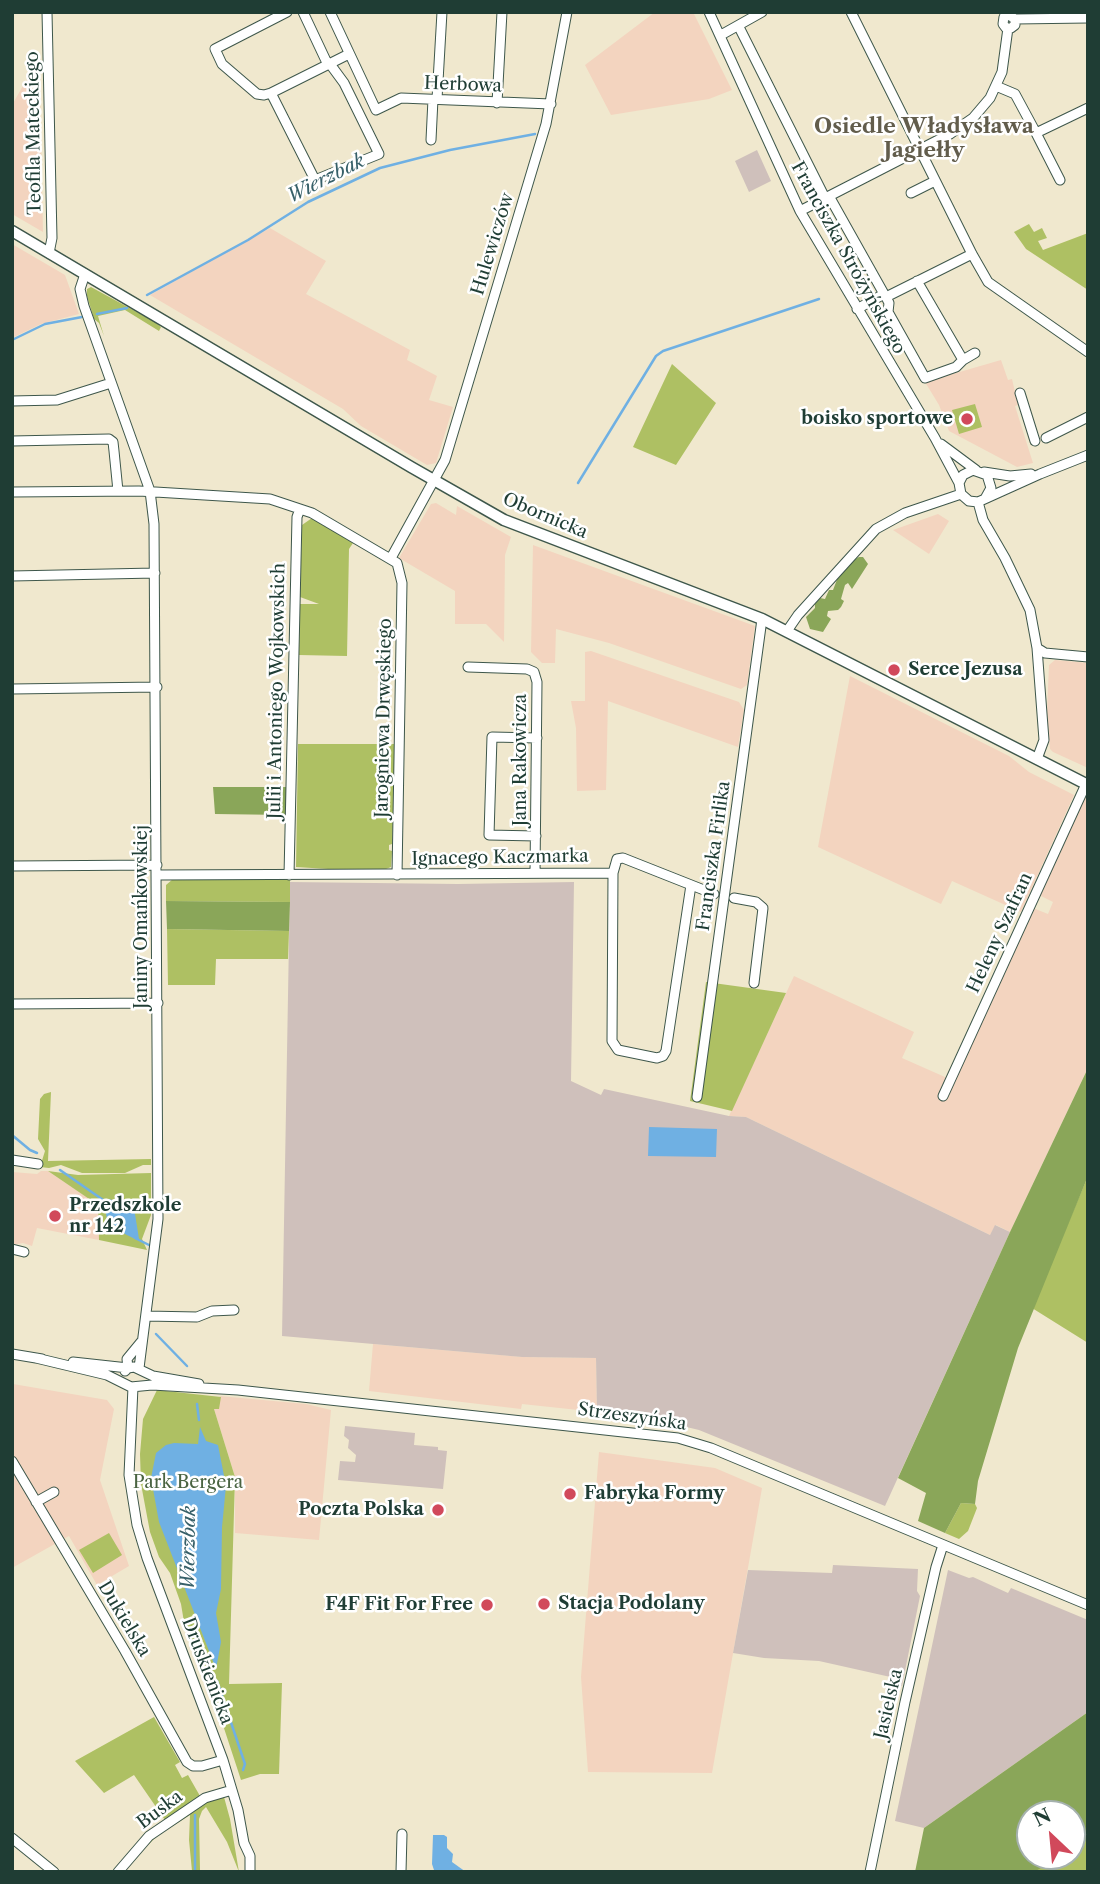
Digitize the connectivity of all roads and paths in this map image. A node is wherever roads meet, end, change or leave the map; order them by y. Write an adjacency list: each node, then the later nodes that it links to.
1 (47, 12): 31 (street, Teofila Mateckiego)
2 (287, 12): 17 (street)
3 (303, 12): 15 (street)
4 (330, 12): 14 (street)
5 (442, 12): 18 (street)
6 (502, 12): 19 (street)
7 (567, 12): 20 (street, Hulewiczów)
8 (709, 12): 13 (street, Franciszka Stróżyńskiego)
9 (762, 12): 12 (street)
10 (851, 12): 24 (street)
11 (1087, 18): 16 (street)
12 (739, 27): 13 (street); 28 (street)
13 (721, 35): 29 (street, Franciszka Stróżyńskiego)
14 (349, 54): 15 (street); 18 (street, Herbowa)
15 (329, 64): 17 (street); 17 (street)
16 (996, 86): 22 (street); 24 (street)
17 (271, 93)
18 (435, 99): 19 (street, Herbowa); 23 (street)
19 (497, 103): 20 (street, Herbowa)
20 (551, 104): 51 (street, Hulewiczów)
21 (1088, 108): 22 (street)
22 (1036, 134): 25 (street)
23 (431, 140)
24 (920, 150): 26 (street); 28 (street)
25 (1060, 180)
26 (935, 181): 27 (street); 32 (street)
27 (911, 193)
28 (827, 197): 29 (street); 35 (street)
29 (800, 211): 36 (street, Franciszka Stróżyńskiego)
30 (12, 231): 31 (main road, Obornicka)
31 (49, 253): 33 (main road, Obornicka)
32 (972, 254): 34 (street); 37 (street)
33 (85, 274): 40 (street, Janiny Omańkowskiej); 51 (main road, Obornicka)
34 (917, 281): 35 (street); 39 (street)
35 (885, 296): 36 (street); 39 (street)
36 (857, 309): 44 (street, Franciszka Stróżyńskiego)
37 (1088, 352)
38 (975, 353): 39 (street)
39 (963, 360)
40 (111, 383): 42 (street); 54 (street, Janiny Omańkowskiej)
41 (1020, 393): 47 (street)
42 (12, 401)
43 (1088, 417): 45 (street)
44 (935, 438): 49 (street, Franciszka Stróżyńskiego); 52 (street, Franciszka Stróżyńskiego)
45 (1046, 438)
46 (12, 441): 53 (street)
47 (1035, 441)
48 (1088, 455): 50 (street)
49 (980, 471): 50 (street); 52 (street); 57 (street)
50 (1040, 474): 57 (street)
51 (433, 480): 59 (street); 62 (main road, Obornicka)
52 (959, 484): 56 (street)
53 (118, 491): 54 (street); 55 (street)
54 (150, 491): 58 (street); 60 (street, Janiny Omańkowskiej)
55 (12, 492)
56 (961, 494): 57 (street); 63 (street)
57 (982, 499): 64 (street)
58 (300, 509): 59 (street); 77 (street, Julii i Antoniego Wojkowskich)
59 (394, 561): 78 (street, Jarogniewa Drwęskiego)
60 (155, 573): 61 (street); 67 (street, Janiny Omańkowskiej)
61 (12, 576)
62 (762, 620): 63 (main road, Obornicka); 86 (street, Franciszka Firlika)
63 (787, 631): 70 (main road, Obornicka)
64 (1037, 648): 65 (street); 70 (street)
65 (1088, 657)
66 (468, 667): 69 (street, Jana Rakowicza)
67 (157, 687): 68 (street); 74 (street, Janiny Omańkowskiej)
68 (12, 689)
69 (537, 738): 72 (street, Jana Rakowicza); 72 (street)
70 (1037, 759): 71 (main road, Obornicka)
71 (1087, 784): 85 (street, Heleny Szafran)
72 (536, 836): 75 (street, Jana Rakowicza)
73 (12, 866): 74 (street, Ignacego Kaczmarka)
74 (157, 870): 77 (street, Ignacego Kaczmarka); 83 (street, Janiny Omańkowskiej)
75 (535, 873): 76 (street, Ignacego Kaczmarka); 78 (street, Ignacego Kaczmarka)
76 (613, 873): 79 (street, Franciszka Firlika); 79 (street, Ignacego Kaczmarka)
77 (289, 875): 78 (street, Ignacego Kaczmarka)
78 (397, 875)
79 (691, 885): 80 (street, Franciszka Firlika)
80 (714, 894)
81 (734, 898): 82 (street, Franciszka Firlika)
82 (754, 983)
83 (158, 1003): 84 (street); 92 (street, Janiny Omańkowskiej)
84 (12, 1004)
85 (943, 1096)
86 (697, 1097)
87 (12, 1160): 88 (street)
88 (38, 1164)
89 (12, 1249): 90 (street)
90 (24, 1252)
91 (234, 1310): 92 (street)
92 (146, 1316): 93 (street, Janiny Omańkowskiej)
93 (142, 1340): 96 (street, Janiny Omańkowskiej); 97 (street, Janiny Omańkowskiej)
94 (12, 1354): 95 (street)
95 (36, 1358): 96 (street); 98 (street)
96 (128, 1368): 97 (street); 98 (street)
97 (141, 1370): 99 (street); 100 (street, Strzeszyńska)
98 (124, 1382): 99 (street)
99 (136, 1386): 100 (street, Strzeszyńska); 106 (street, Druskienicka)
100 (225, 1388): 104 (street, Strzeszyńska)
101 (12, 1461): 103 (street, Dukielska)
102 (54, 1492): 103 (street)
103 (36, 1502): 106 (street, Dukielska)
104 (943, 1545): 105 (street, Strzeszyńska); 114 (street, Jasielska)
105 (1088, 1605)
106 (223, 1760): 107 (street, Druskienicka)
107 (232, 1790): 111 (street, Buska); 112 (street, Druskienicka)
108 (402, 1834): 113 (street)
109 (12, 1838): 110 (street)
110 (54, 1872)
111 (118, 1872)
112 (248, 1872)
113 (401, 1872)
114 (870, 1872)

